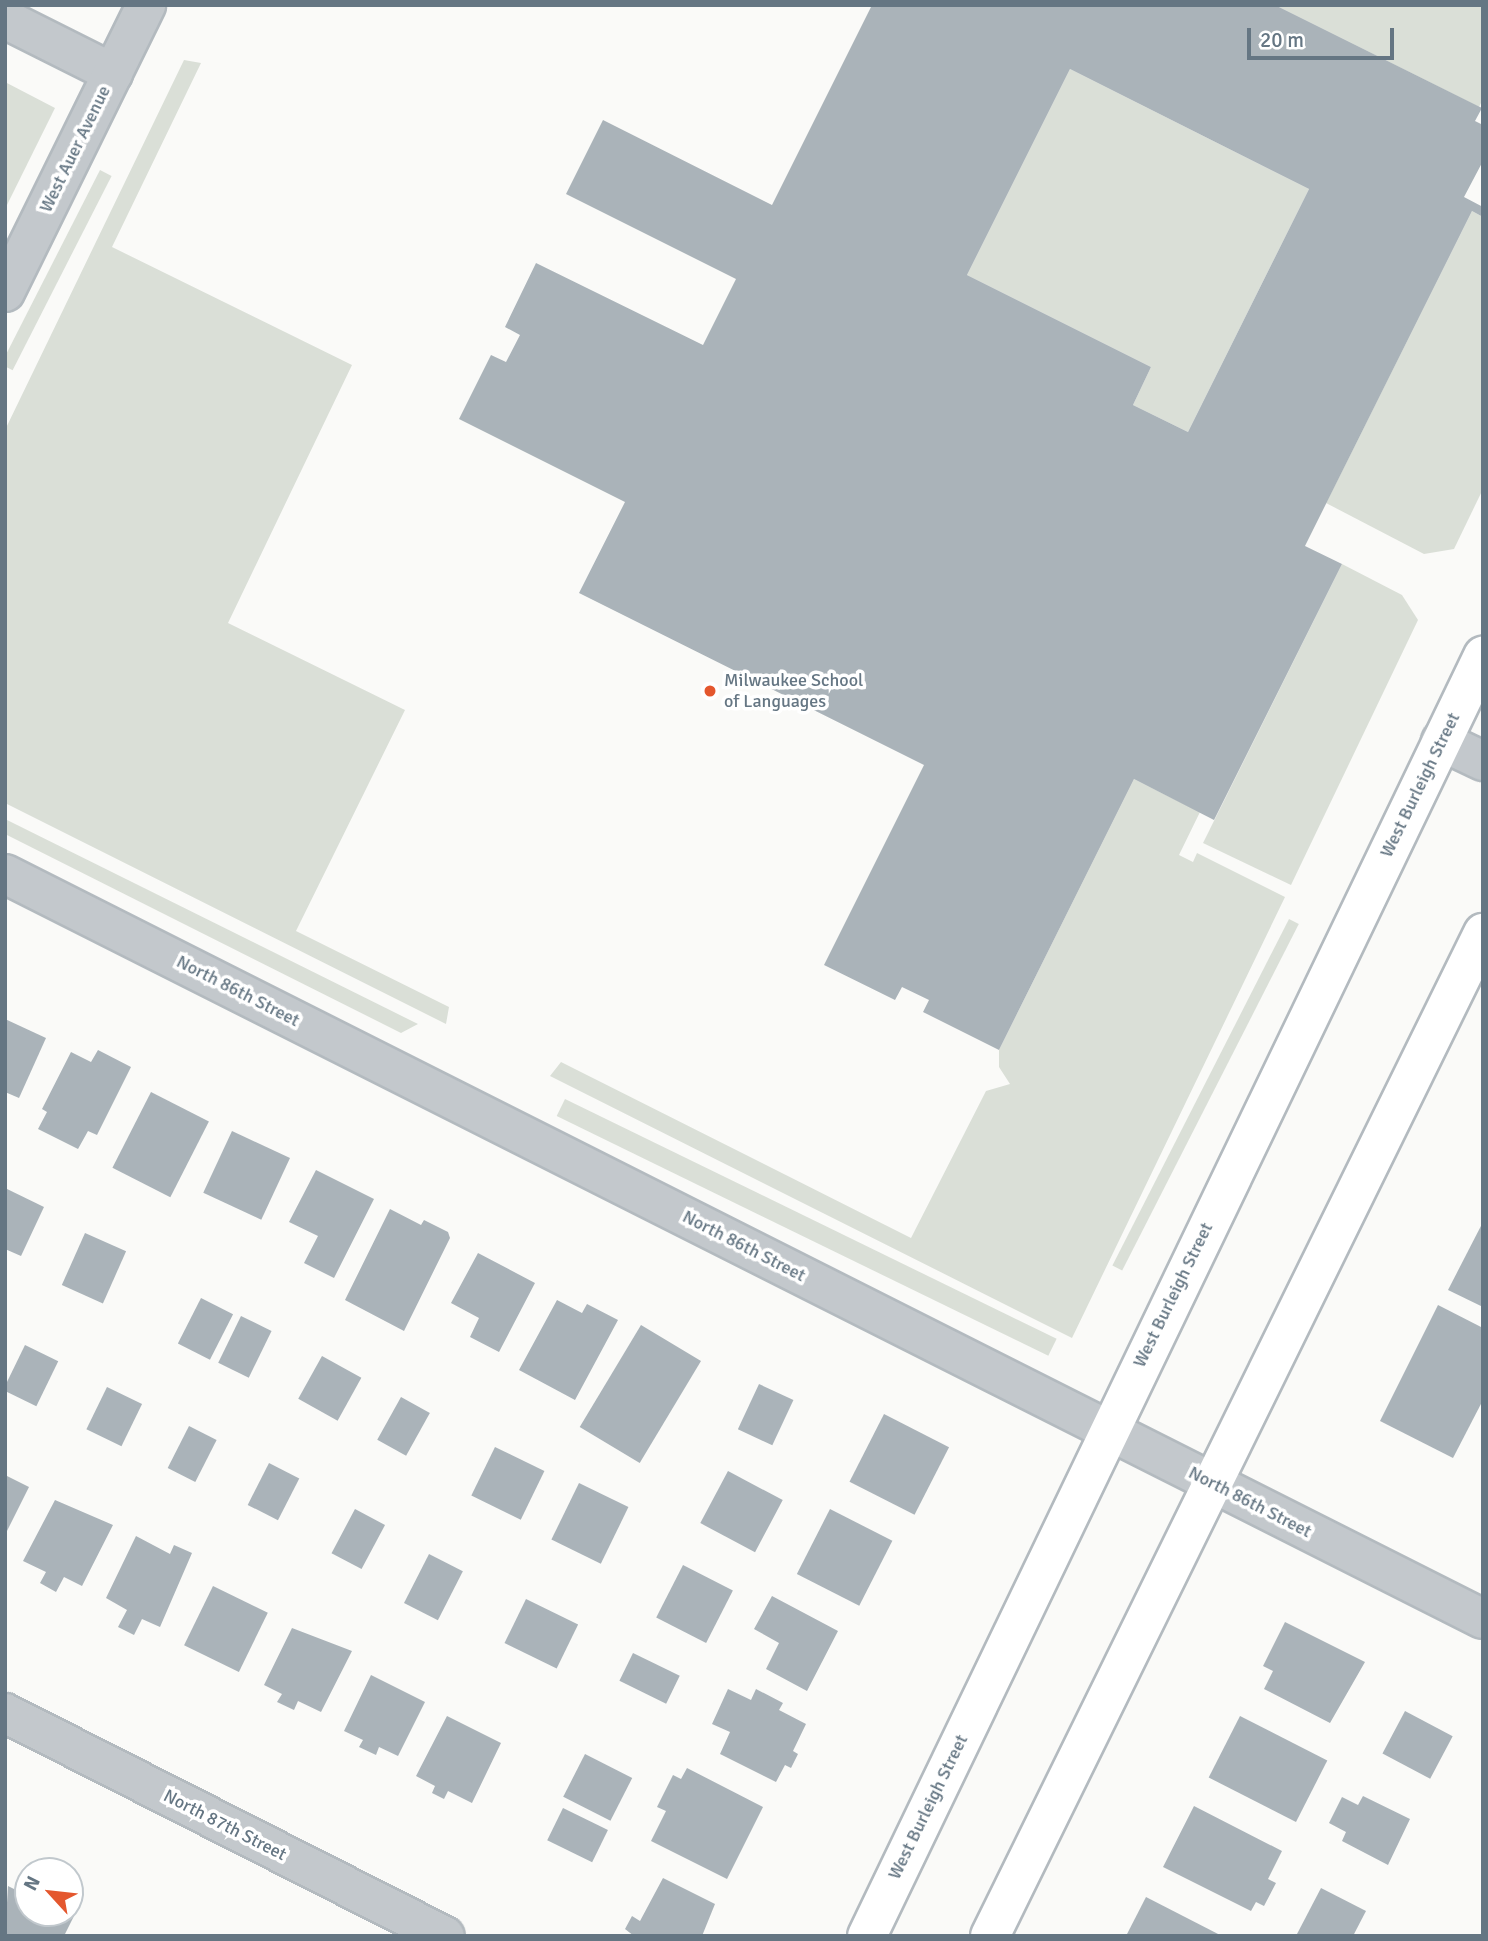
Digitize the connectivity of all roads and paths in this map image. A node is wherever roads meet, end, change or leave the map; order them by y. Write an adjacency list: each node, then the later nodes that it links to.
1 (146, 5): 3 (street, West Auer Avenue)
2 (5, 19): 3 (street)
3 (113, 73): 4 (street, West Auer Avenue)
4 (5, 292)
5 (1483, 656): 6 (main road, West Burleigh Street)
6 (1441, 741): 7 (street); 10 (main road, West Burleigh Street)
7 (1483, 761)
8 (5, 874): 10 (street, North 86th Street)
9 (1483, 933): 11 (main road)
10 (1107, 1431): 11 (street, North 86th Street); 15 (main road, West Burleigh Street)
11 (1211, 1482): 12 (street, North 86th Street); 16 (main road)
12 (1483, 1619)
13 (5, 1713): 14 (street, North 87th Street)
14 (445, 1936)
15 (867, 1936)
16 (990, 1936)

